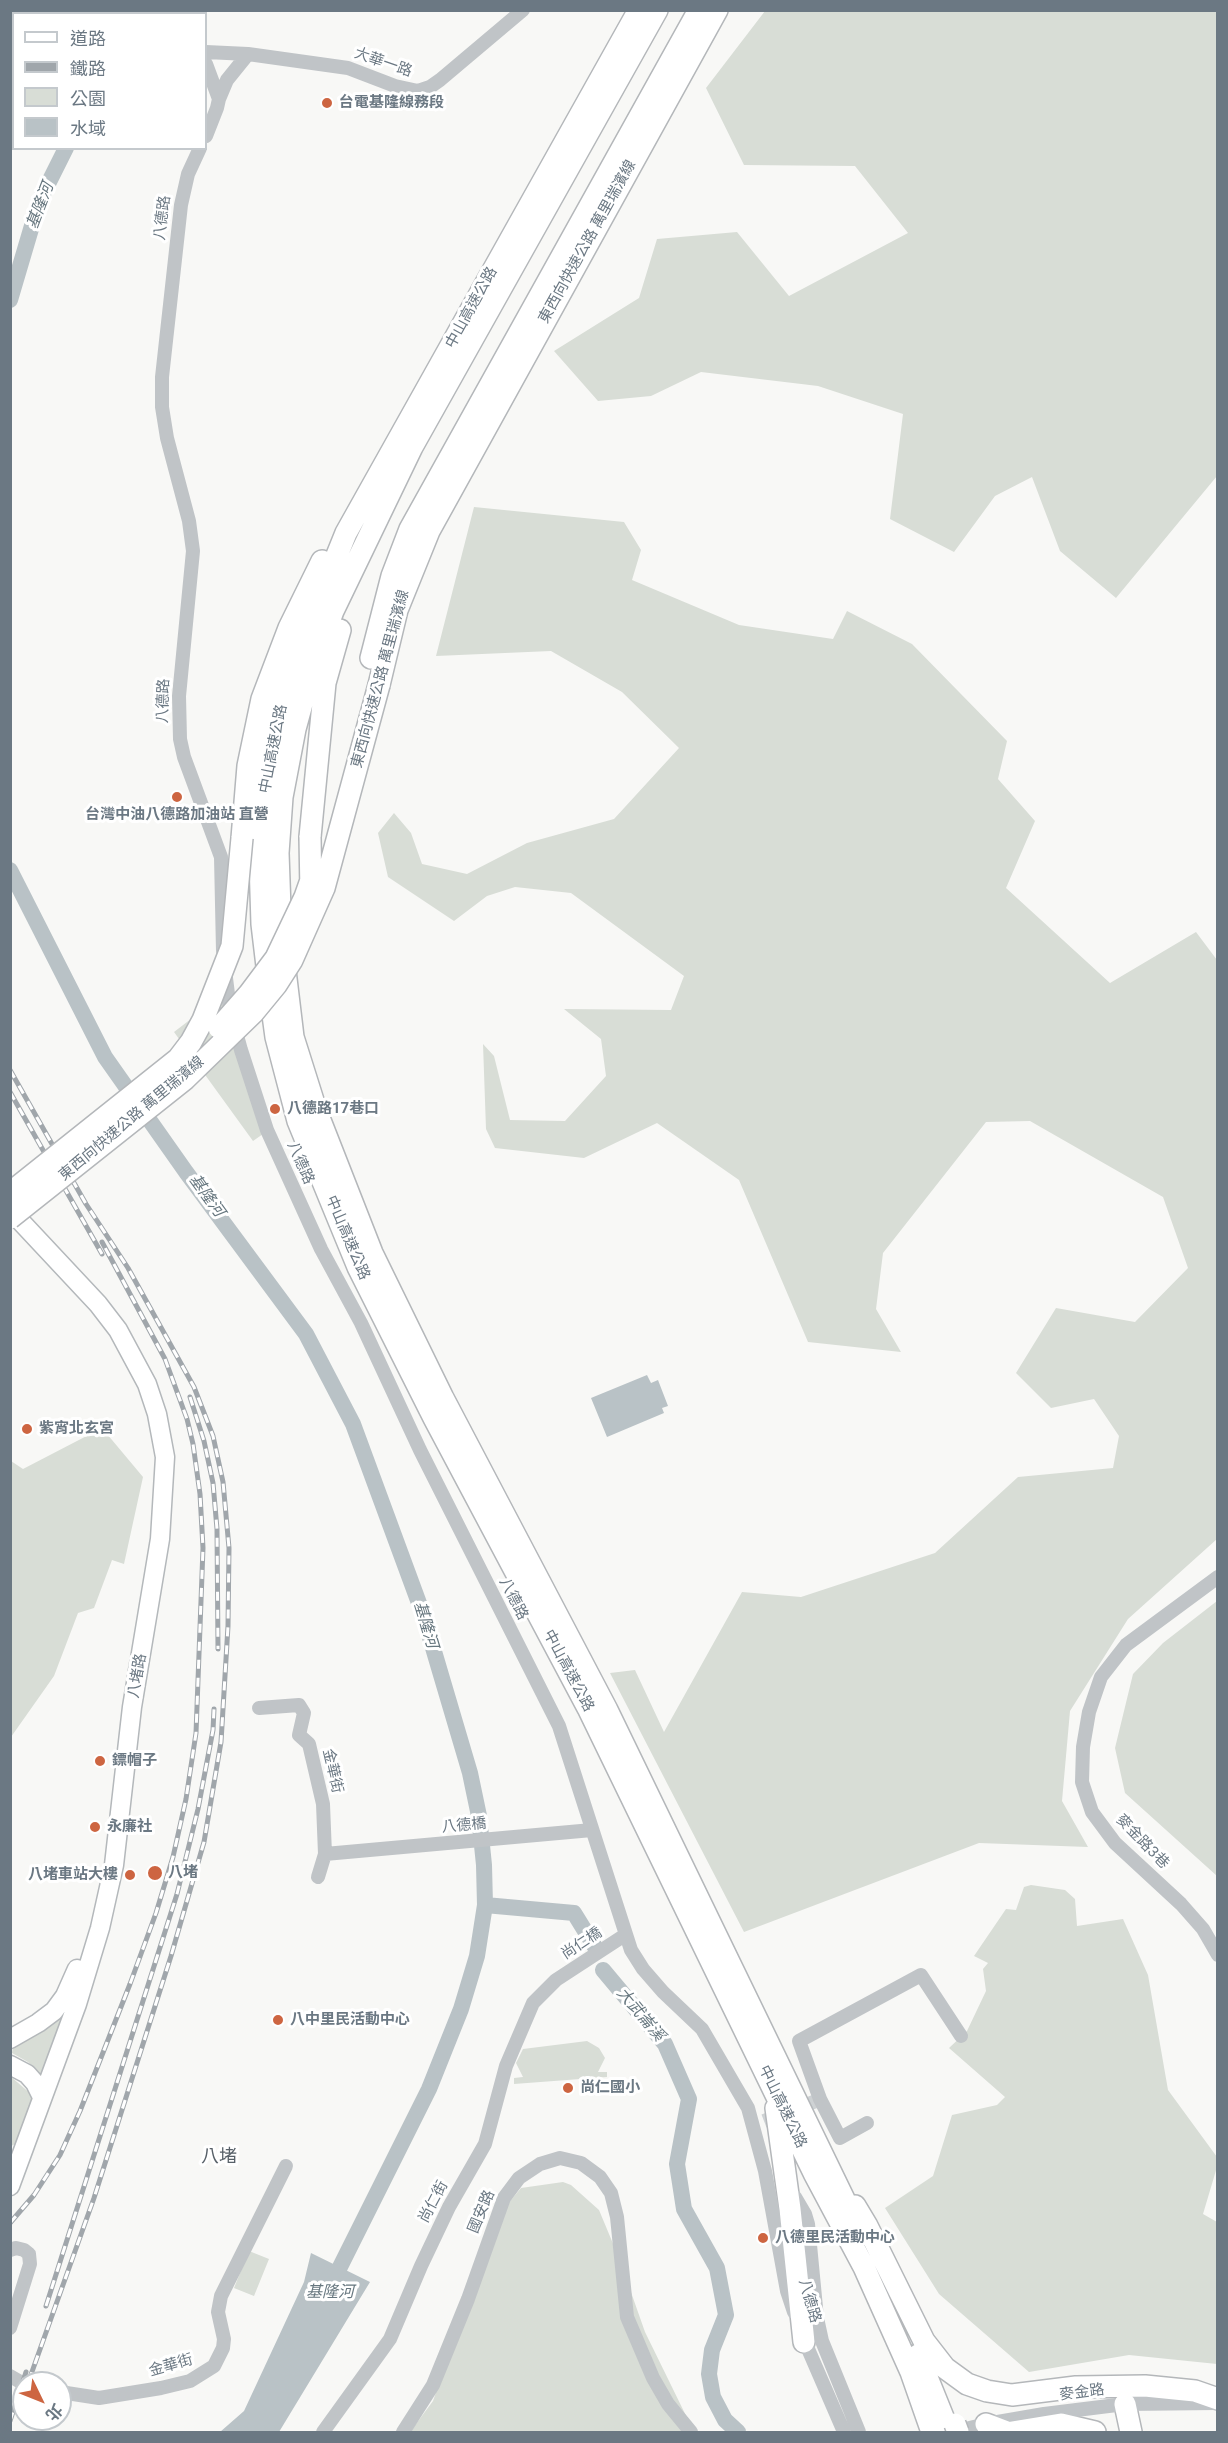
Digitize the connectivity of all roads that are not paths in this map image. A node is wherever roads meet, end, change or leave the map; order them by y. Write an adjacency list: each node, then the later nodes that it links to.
1 (523, 10): 7 (street, 大華一路)
2 (639, 10): 14 (highway, 中山高速公路)
3 (657, 10): 13 (highway, 中山高速公路)
4 (699, 10): 12 (highway, 東西向快速公路 萬里瑞濱線)
5 (717, 10): 12 (highway, 東西向快速公路 萬里瑞濱線)
6 (207, 52): 7 (street, 大華一路)
7 (248, 54): 9 (street)
8 (207, 67): 9 (street)
9 (219, 99): 10 (street)
10 (207, 133)
11 (199, 150): 23 (street, 八德路)
12 (501, 380): 15 (highway, 東西向快速公路 萬里瑞濱線)
13 (412, 447): 18 (highway, bridge); 38 (highway, 中山高速公路)
14 (386, 460): 16 (highway, bridge); 33 (highway, 中山高速公路)
15 (373, 682): 17 (highway, 東西向快速公路 萬里瑞濱線, bridge); 19 (highway, 東西向快速公路 萬里瑞濱線, bridge)
16 (10, 1193)
17 (10, 1201)
18 (10, 1209): 25 (main road, 八堵路)
19 (10, 1218)
20 (10, 1226): 25 (main road, 八堵路)
21 (1218, 1577): 28 (street, 麥金路3巷)
22 (259, 1708): 24 (street, 金華街)
23 (592, 1830): 24 (street, 八德橋); 27 (street, 八德路)
24 (326, 1854): 26 (street, 金華街)
25 (109, 1863): 31 (main road, 八堵路); 34 (main road, 八堵路)
26 (318, 1877)
27 (625, 1935): 29 (street, 尚仁橋); 39 (street, 八德路)
28 (1218, 1955)
29 (556, 1980): 52 (street, 尚仁街)
30 (961, 2037): 35 (street)
31 (10, 2039)
32 (10, 2065): 34 (main road)
33 (773, 2087): 45 (highway); 50 (highway, 中山高速公路)
34 (42, 2097): 36 (main road, 八堵路)
35 (867, 2123)
36 (17, 2154): 41 (main road, 八堵路)
37 (286, 2166): 46 (street, 金華街)
38 (828, 2166): 47 (highway); 50 (highway, 中山高速公路)
39 (765, 2171): 40 (street); 45 (street, 八德路)
40 (776, 2181)
41 (12, 2182)
42 (795, 2197): 56 (street, 八德路)
43 (10, 2250): 44 (street)
44 (10, 2328)
45 (804, 2342): 55 (street, 八德路)
46 (72, 2394)
47 (1218, 2401): 48 (street, 麥金路)
48 (1125, 2404): 49 (street, 麥金路); 51 (highway)
49 (986, 2424): 50 (street, 麥金路); 57 (highway)
50 (946, 2430)
51 (1131, 2432)
52 (323, 2433)
53 (403, 2433): 54 (street, 國安路)
54 (691, 2433)
55 (844, 2433)
56 (859, 2433)
57 (1007, 2433)
58 (1012, 2433): 59 (highway)
59 (1095, 2433)

